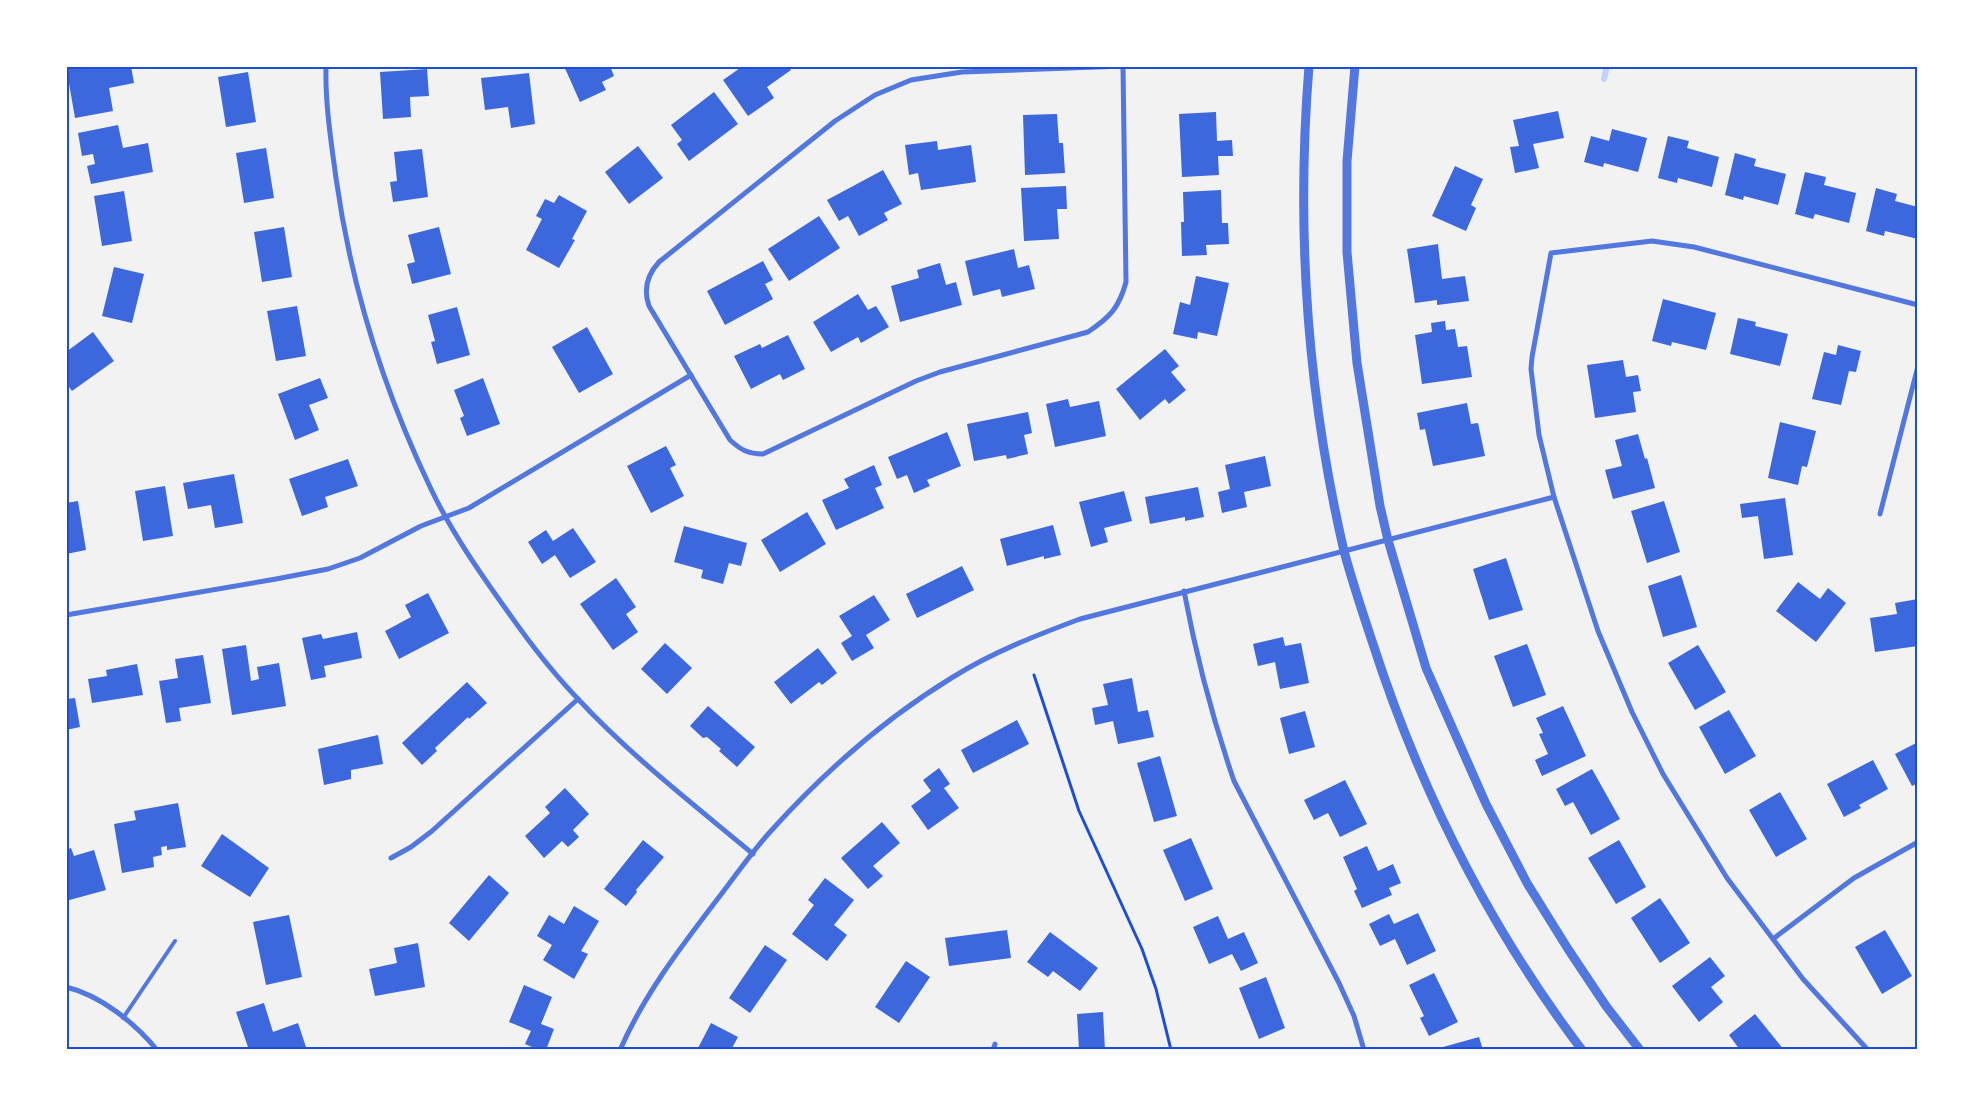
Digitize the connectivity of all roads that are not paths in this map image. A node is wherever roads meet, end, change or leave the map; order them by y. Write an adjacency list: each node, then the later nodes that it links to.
1 (326, 66): 10 (street)
2 (1124, 66): 7 (street); 7 (street)
3 (1309, 66): 12 (street)
4 (1355, 66): 11 (street)
5 (1918, 305): 8 (street)
6 (1918, 366): 9 (street)
7 (691, 375): 10 (street)
8 (1554, 497): 11 (street); 19 (street)
9 (1880, 514)
10 (446, 516): 14 (street); 15 (street)
11 (1388, 540): 12 (street); 27 (street)
12 (1344, 550): 13 (street); 26 (street)
13 (1184, 591): 17 (street); 25 (street)
14 (66, 614)
15 (578, 700): 17 (street); 18 (street)
16 (1918, 842): 19 (street)
17 (753, 854): 24 (street)
18 (391, 858)
19 (1773, 939): 28 (street)
20 (175, 941): 22 (lane)
21 (66, 987): 22 (street)
22 (124, 1018): 23 (street)
23 (157, 1050)
24 (620, 1050)
25 (1364, 1050)
26 (1582, 1050)
27 (1640, 1050)
28 (1868, 1050)

